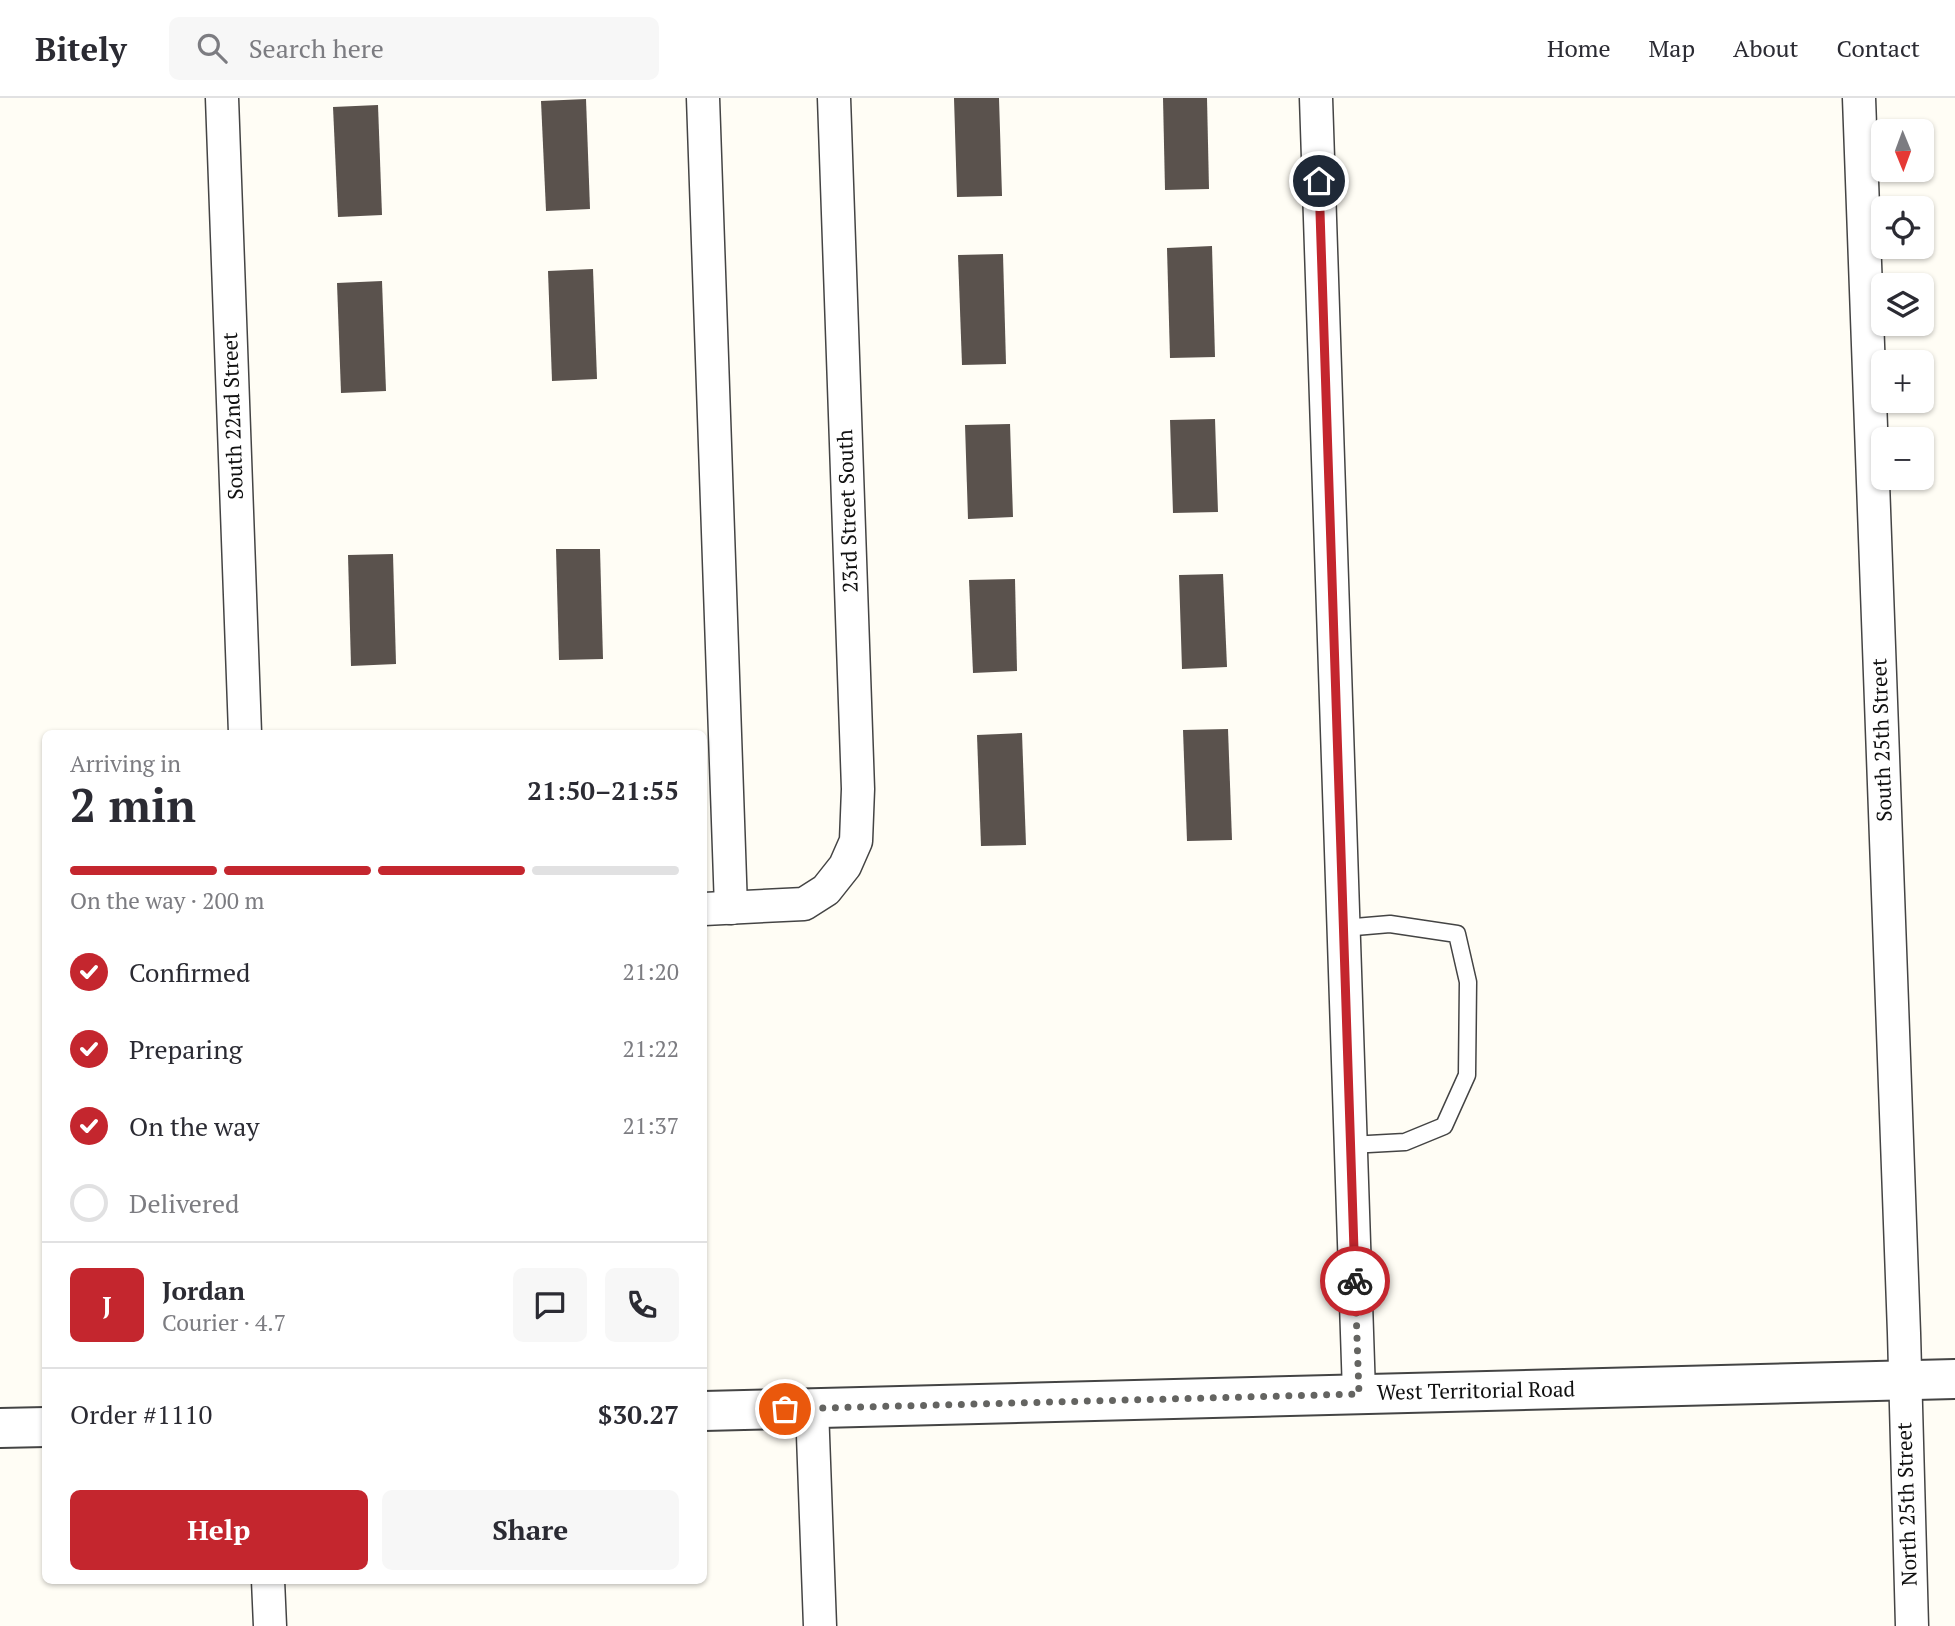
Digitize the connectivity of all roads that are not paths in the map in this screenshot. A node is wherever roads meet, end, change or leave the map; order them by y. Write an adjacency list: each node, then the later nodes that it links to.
1 (222, 98): 6 (street, South 22nd Street)
2 (703, 98): 7 (street)
3 (834, 98): 7 (street, 23rd Street South)
4 (1316, 98): 8 (street)
5 (1859, 98): 11 (street, South 25th Street)
6 (245, 730)
7 (717, 909)
8 (1343, 928): 9 (street); 9 (lane)
9 (1350, 1145): 12 (street)
10 (1955, 1379): 11 (street, West Territorial Road)
11 (1903, 1382): 12 (street, West Territorial Road); 20 (street, North 25th Street)
12 (1359, 1394): 13 (street, West Territorial Road)
13 (812, 1408): 14 (street, West Territorial Road); 19 (street)
14 (707, 1411)
15 (42, 1427): 16 (street)
16 (0, 1428)
17 (268, 1584): 18 (street)
18 (270, 1626)
19 (820, 1626)
20 (1912, 1626)

